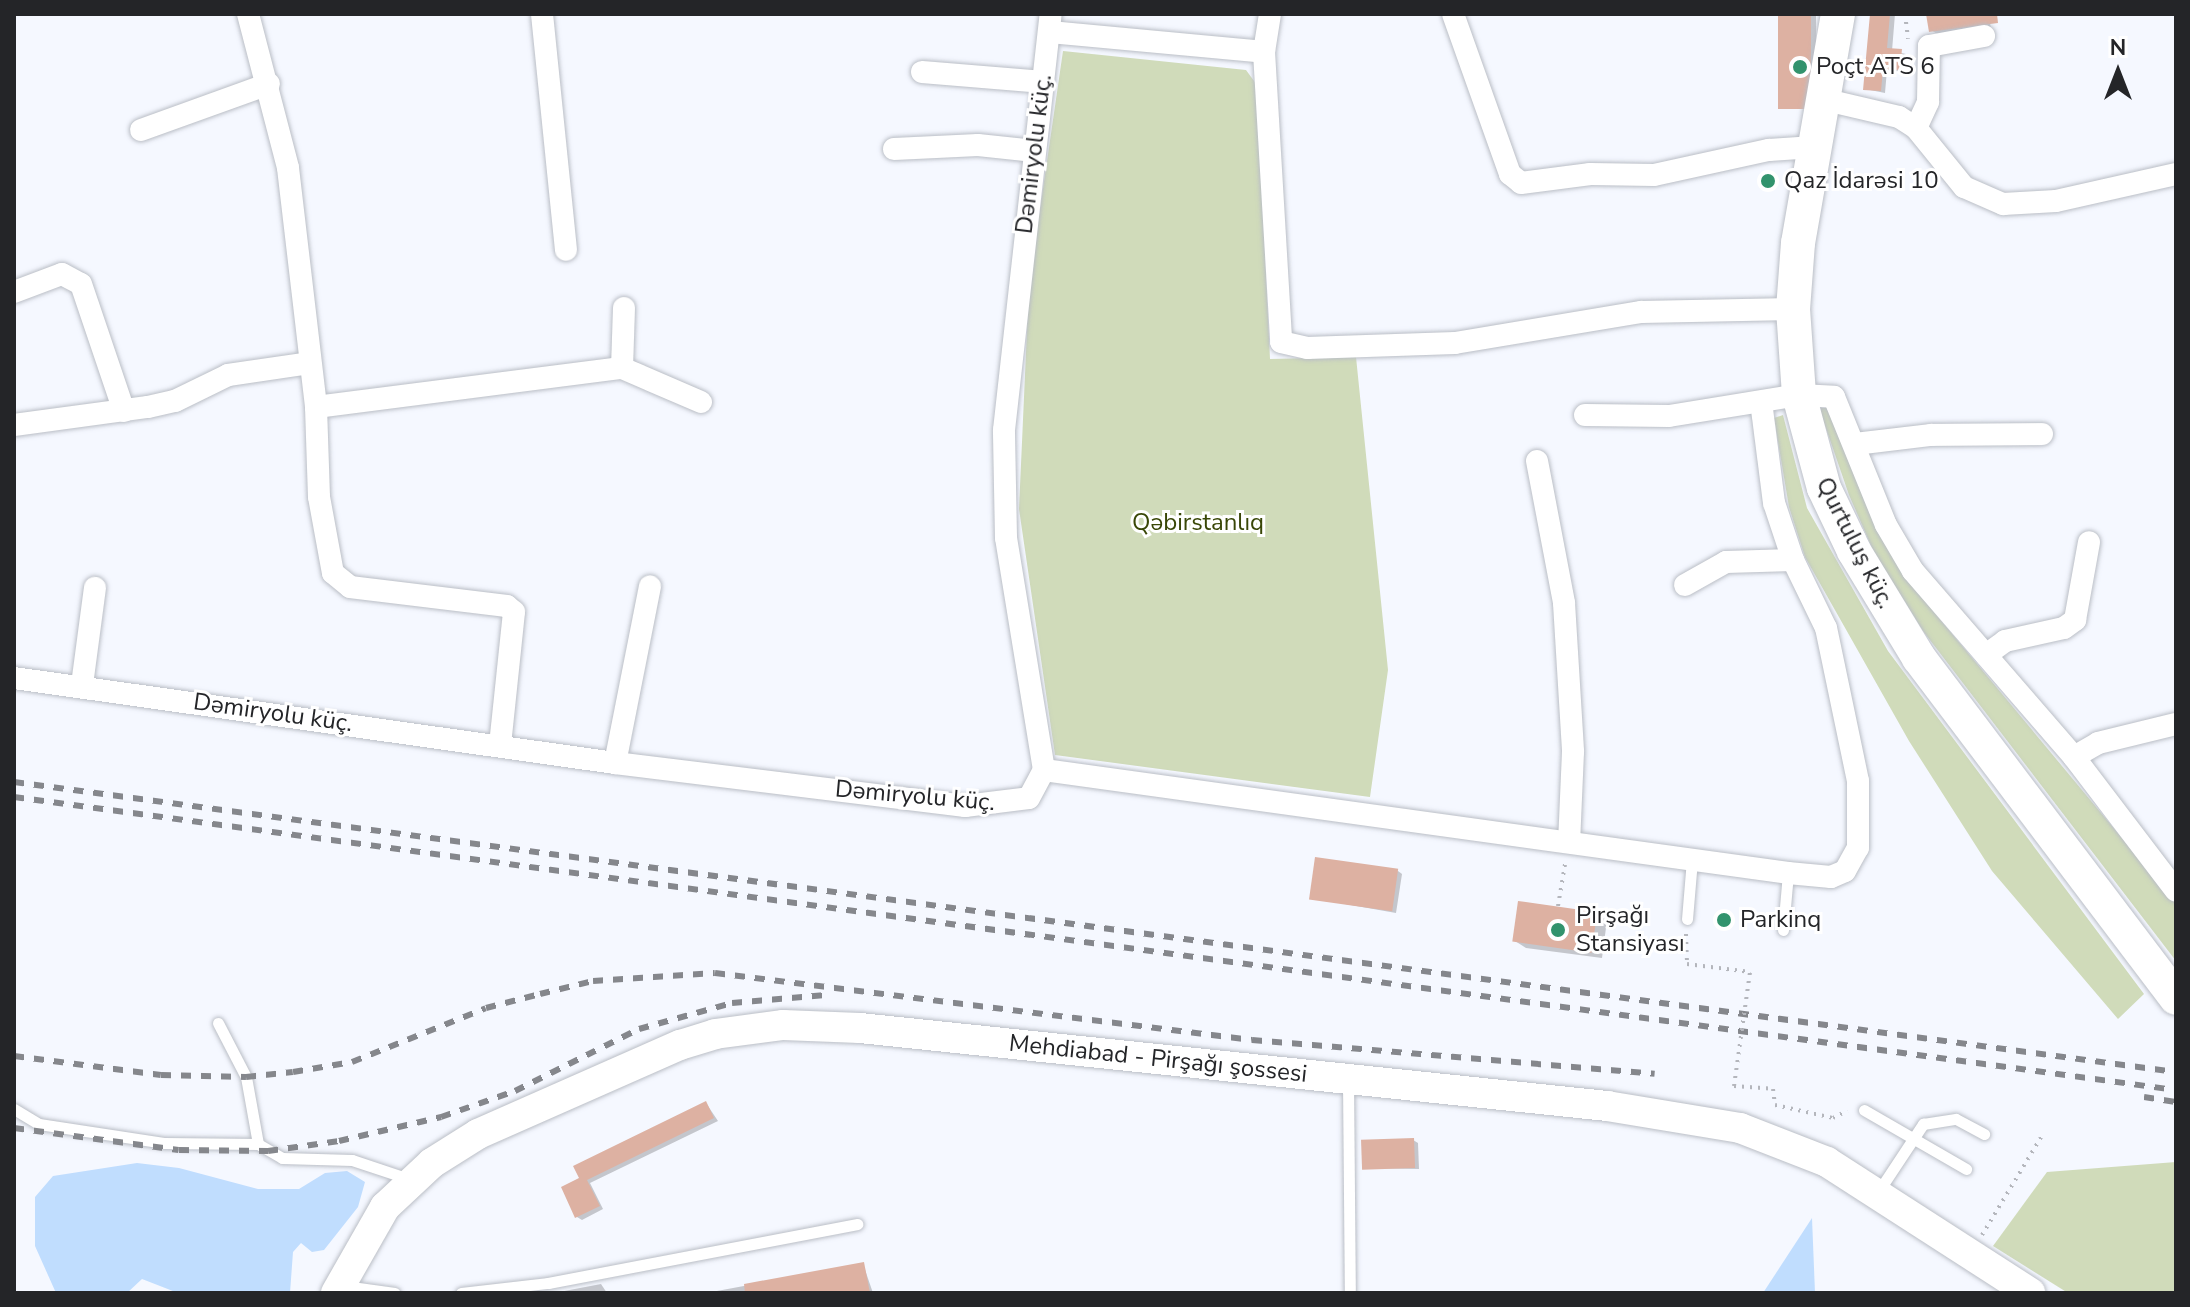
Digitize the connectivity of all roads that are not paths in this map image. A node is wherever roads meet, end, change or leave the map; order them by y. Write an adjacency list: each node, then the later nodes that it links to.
1 (248, 14): 11 (street)
2 (542, 14): 19 (street)
3 (1270, 14): 8 (street)
4 (1453, 14): 15 (street)
5 (1838, 14): 12 (main road, Qurtuluş küç.)
6 (1051, 23): 8 (street); 10 (street, Dəmiryolu küç.)
7 (1984, 36): 13 (street)
8 (1264, 52): 22 (street)
9 (922, 72): 10 (street)
10 (1044, 82): 17 (street, Dəmiryolu küç.)
11 (269, 84): 14 (street); 23 (street)
12 (1822, 99): 13 (street); 15 (main road, Qurtuluş küç.)
13 (1916, 128): 18 (street)
14 (141, 130)
15 (1814, 147): 22 (main road, Qurtuluş küç.)
16 (894, 149): 17 (street)
17 (1035, 151): 47 (street, Dəmiryolu küç.)
18 (2176, 174)
19 (566, 250)
20 (14, 292): 29 (street)
21 (624, 308): 24 (street)
22 (1793, 309): 25 (main road, Qurtuluş küç.)
23 (309, 363): 28 (street); 29 (street)
24 (622, 368): 26 (street); 28 (street)
25 (1799, 395): 27 (street); 33 (street); 54 (main road, Qurtuluş küç.)
26 (701, 402)
27 (1761, 402): 30 (street); 36 (street)
28 (316, 407): 44 (street)
29 (124, 411): 31 (street)
30 (1585, 415)
31 (14, 425)
32 (2042, 434): 33 (street)
33 (1855, 444): 40 (street)
34 (1537, 461): 48 (street)
35 (2089, 542): 40 (street)
36 (1793, 560): 37 (street); 50 (street)
37 (1685, 585)
38 (650, 586): 46 (street)
39 (95, 588): 42 (street)
40 (1986, 655): 45 (street)
41 (14, 678): 42 (street, Dəmiryolu küç.)
42 (82, 685): 44 (street, Dəmiryolu küç.)
43 (2176, 724): 45 (street)
44 (500, 746): 46 (street, Dəmiryolu küç.)
45 (2074, 757): 51 (street)
46 (615, 763): 47 (street, Dəmiryolu küç.)
47 (1044, 770): 48 (street)
48 (1569, 842): 49 (street)
49 (1692, 859): 50 (street); 52 (lane)
50 (1788, 873): 53 (lane)
51 (2176, 891)
52 (1687, 919)
53 (1783, 930)
54 (2172, 992)
55 (218, 1023): 61 (lane)
56 (1348, 1079): 63 (main road, Mehdiabad - Pirşağı şossesi); 64 (main road, Mehdiabad - Pirşağı şossesi); 69 (lane)
57 (14, 1109): 61 (lane)
58 (1864, 1110): 60 (lane)
59 (1984, 1134): 60 (lane)
60 (1911, 1136): 62 (lane); 64 (lane)
61 (258, 1144): 63 (lane)
62 (1966, 1169)
63 (412, 1180): 66 (main road, Mehdiabad - Pirşağı şossesi)
64 (1878, 1193): 70 (main road, Mehdiabad - Pirşağı şossesi)
65 (857, 1224): 68 (lane)
66 (338, 1289): 67 (lane)
67 (395, 1293)
68 (461, 1293)
69 (1350, 1293)
70 (2030, 1293)

